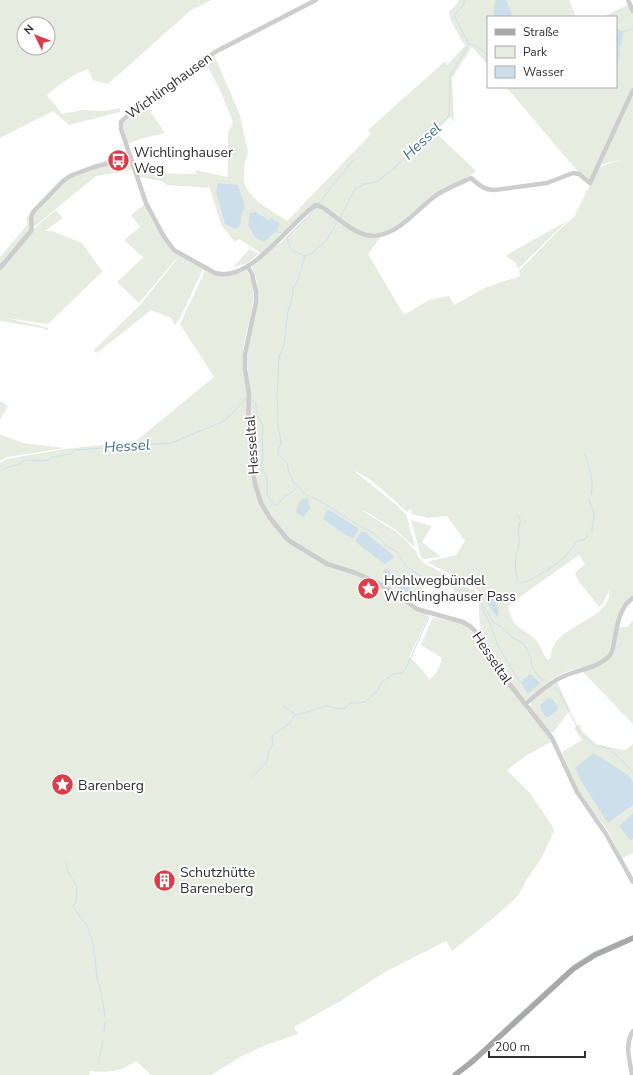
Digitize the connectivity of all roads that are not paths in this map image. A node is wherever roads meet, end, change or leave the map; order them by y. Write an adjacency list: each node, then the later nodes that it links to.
1 (316, 0): 5 (street, Wichlinghausen)
2 (628, 0): 3 (street)
3 (633, 11)
4 (633, 90): 6 (street, Wichlinghausen)
5 (131, 157): 6 (street, Wichlinghausen); 7 (street)
6 (248, 266): 9 (street, Hesseltal)
7 (0, 268)
8 (633, 598): 9 (street)
9 (525, 704): 10 (street, Hesseltal)
10 (633, 882)
11 (633, 938): 13 (main road)
12 (633, 1031): 14 (street)
13 (455, 1075)
14 (632, 1075)

